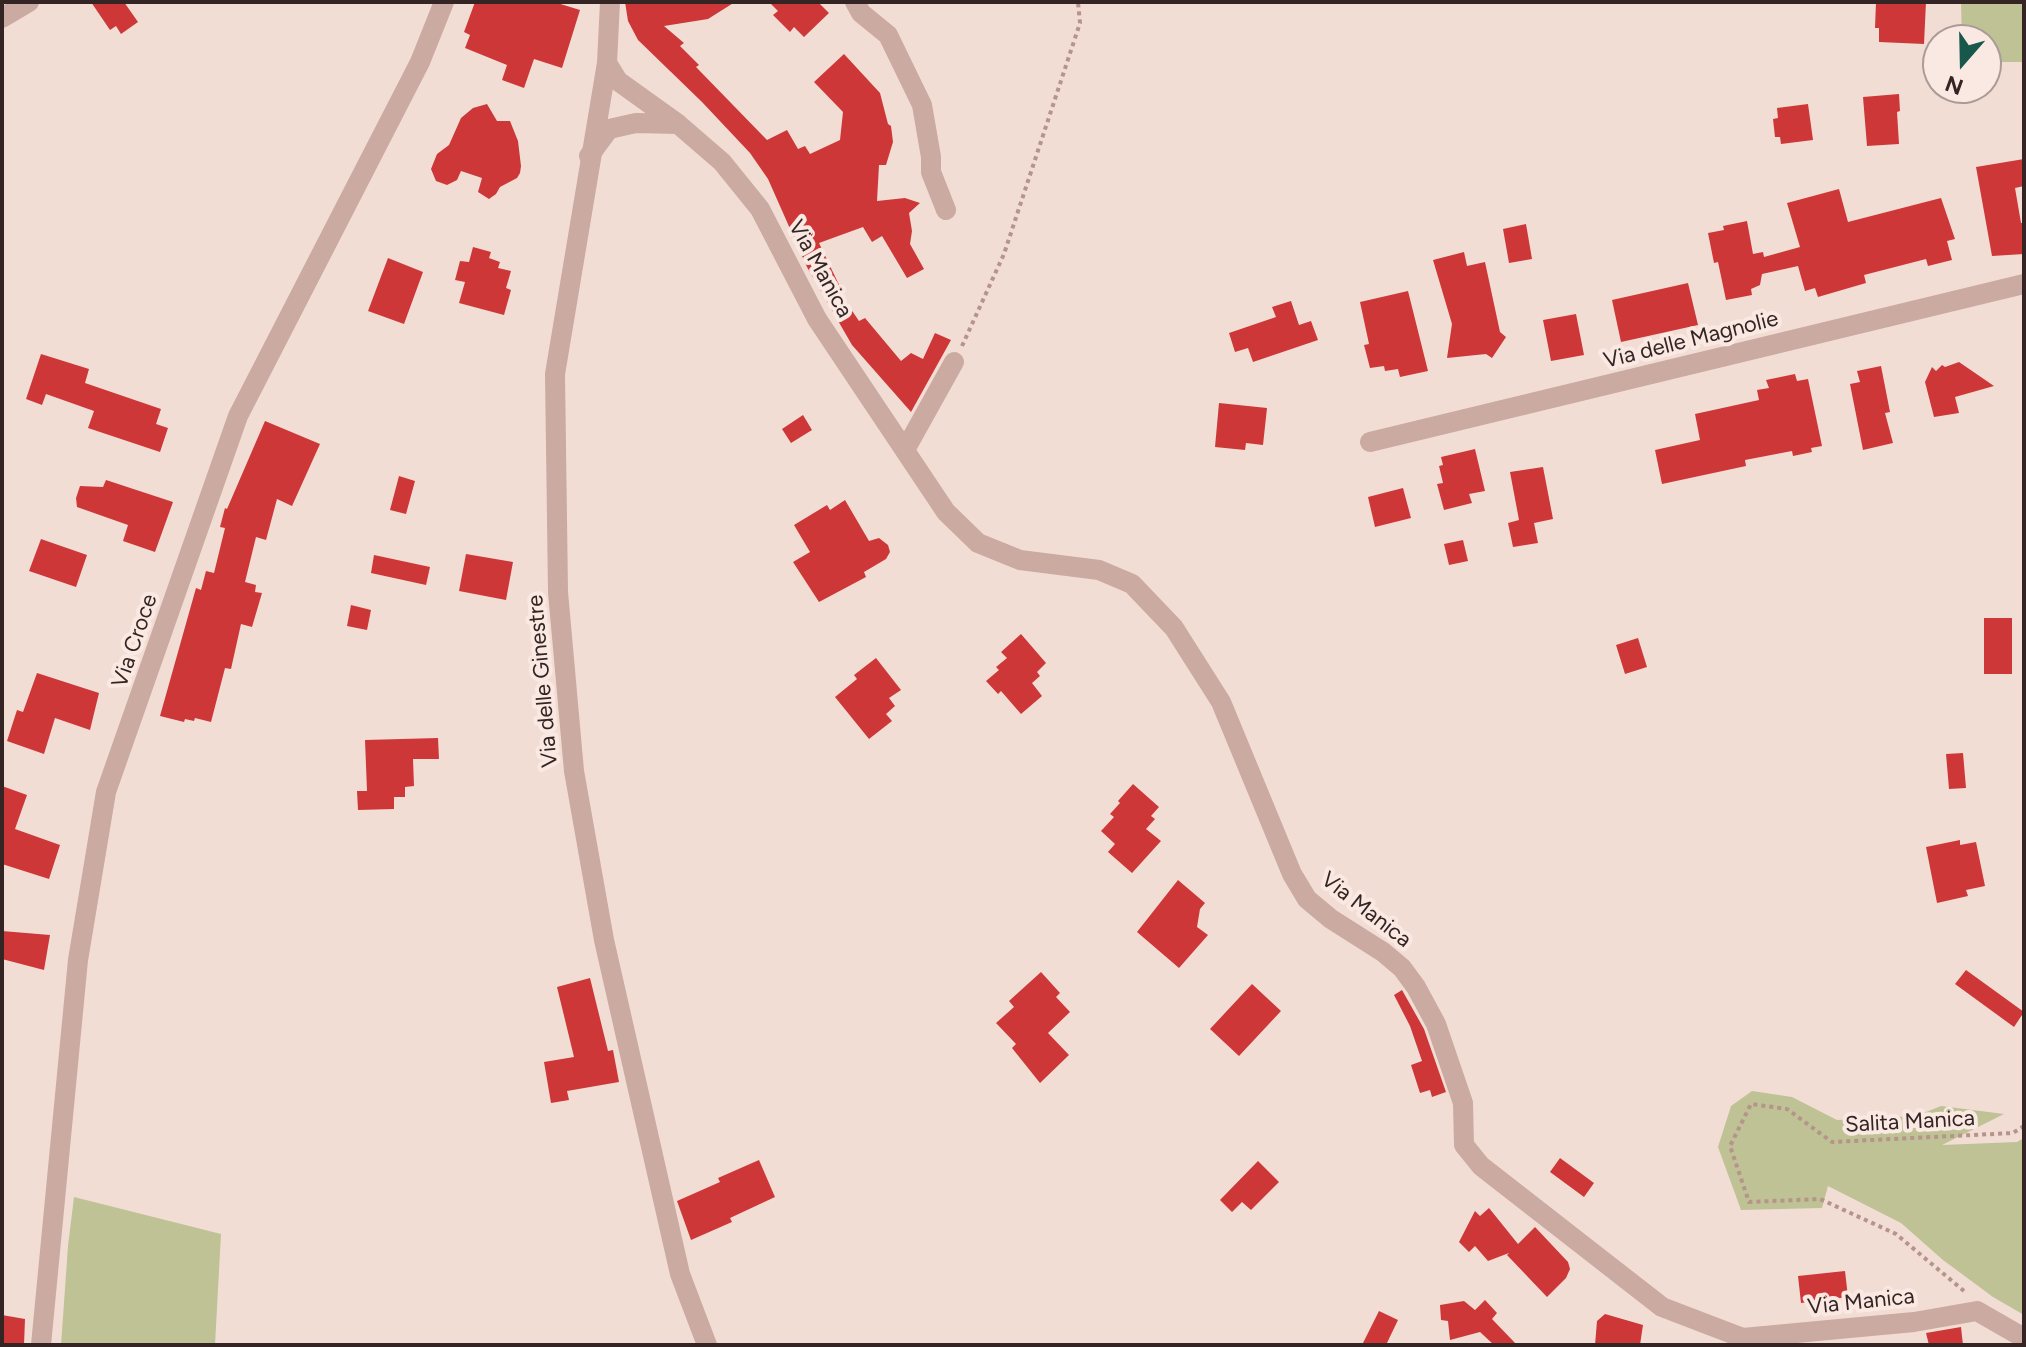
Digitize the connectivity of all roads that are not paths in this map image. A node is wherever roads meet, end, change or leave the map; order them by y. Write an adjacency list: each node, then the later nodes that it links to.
1 (29, 2): 5 (street)
2 (444, 2): 15 (street, Via Croce)
3 (610, 2): 6 (street, Via delle Ginestre)
4 (855, 2): 9 (street)
5 (2, 18)
6 (607, 63): 7 (street, Via Manica); 8 (street, Via delle Ginestre)
7 (678, 124): 8 (street); 13 (street, Via Manica)
8 (589, 156): 16 (street, Via delle Ginestre)
9 (946, 210)
10 (2024, 284): 12 (street, Via delle Magnolie)
11 (954, 362): 13 (street)
12 (1370, 442)
13 (905, 450): 14 (street, Via Manica)
14 (2024, 1338)
15 (41, 1345)
16 (707, 1345)

